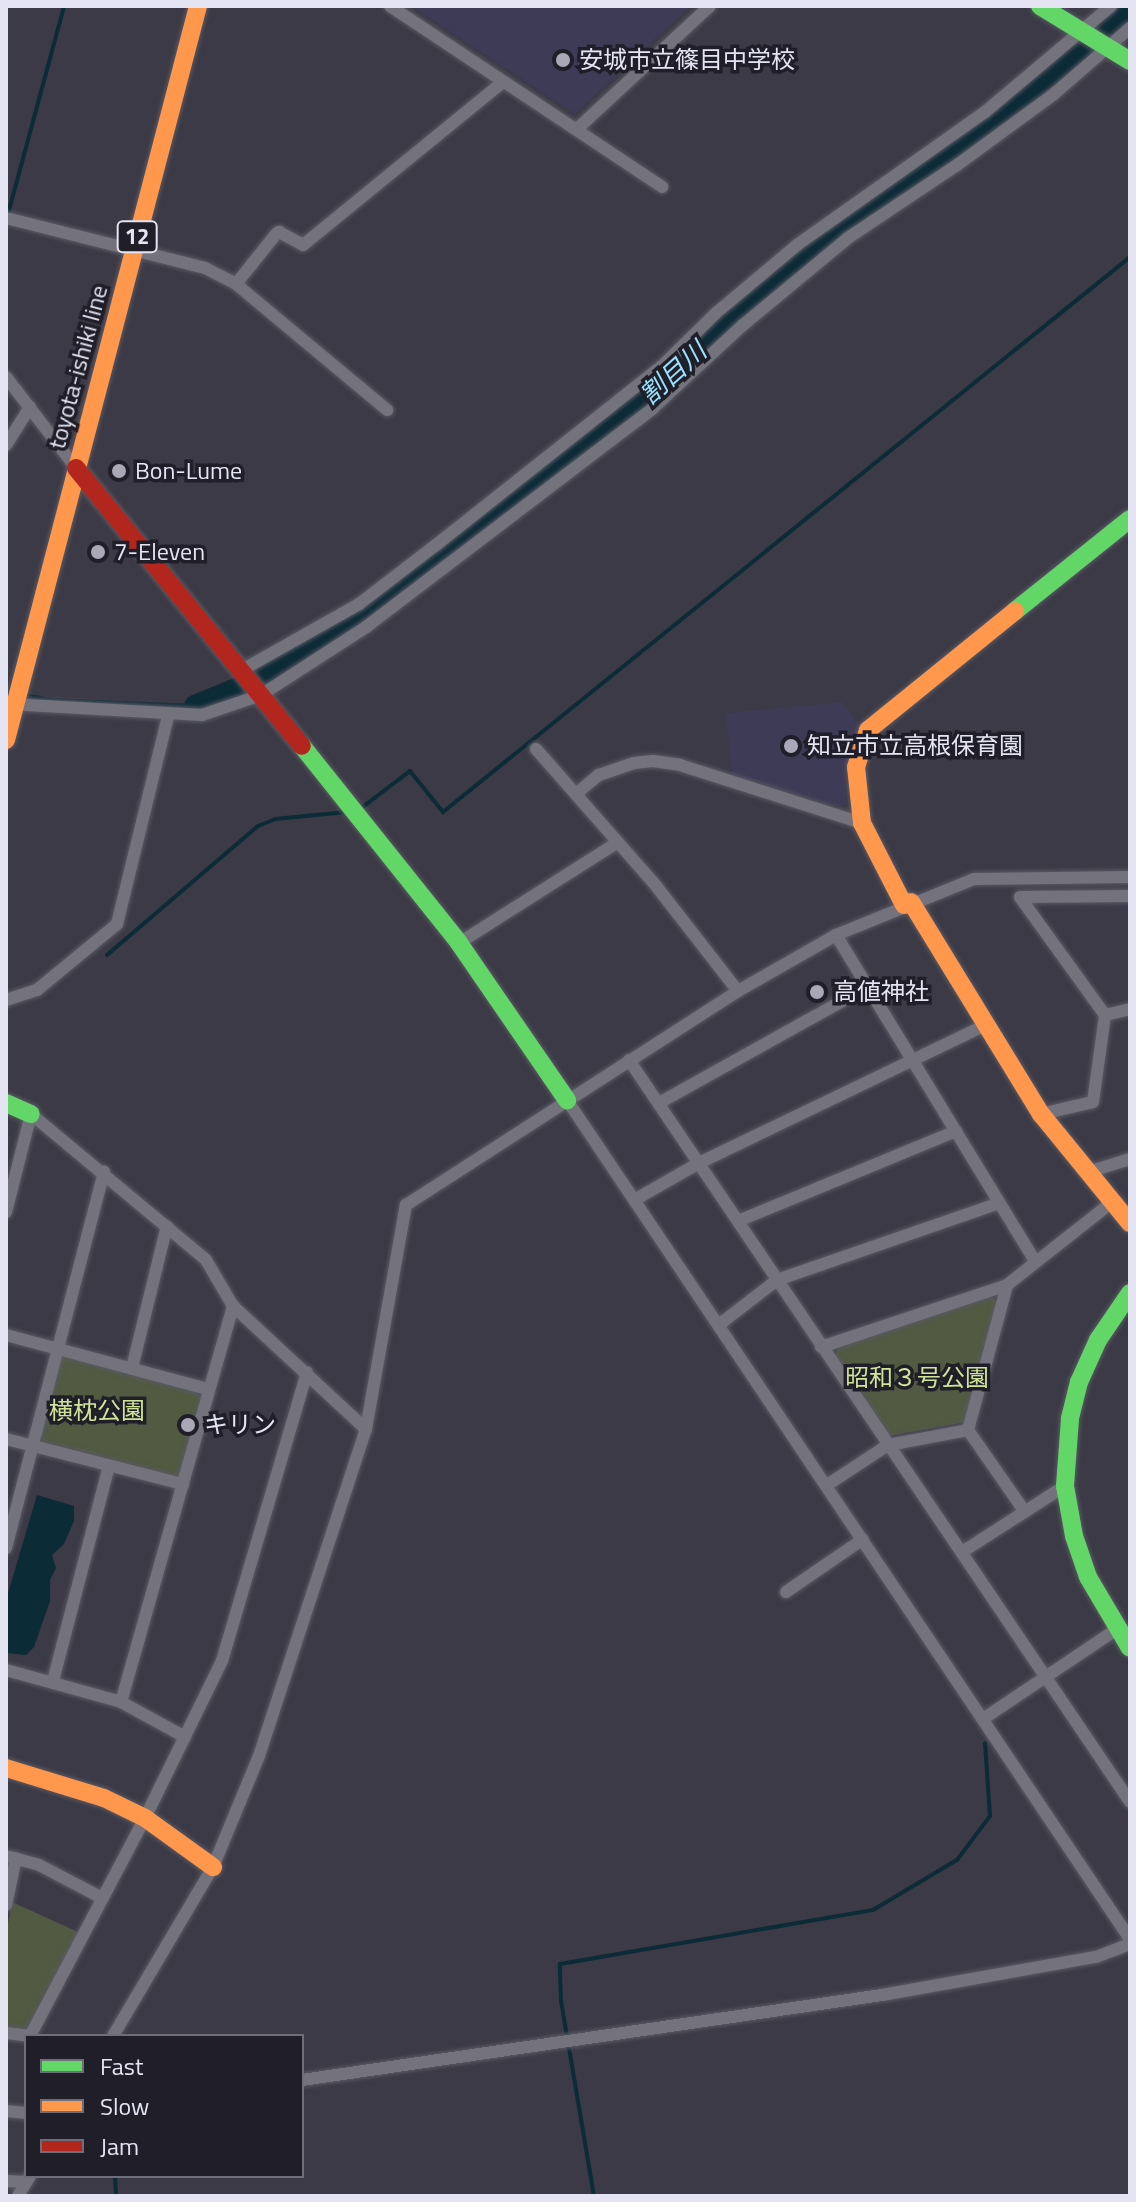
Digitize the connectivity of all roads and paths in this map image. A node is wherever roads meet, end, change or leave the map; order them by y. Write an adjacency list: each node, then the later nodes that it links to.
1 (198, 6): 14 (street, toyota-ishiki line / 12)
2 (390, 6): 10 (street)
3 (710, 6): 11 (street)
4 (1040, 6): 7 (street)
5 (1111, 6): 7 (street)
6 (1130, 28): 8 (street)
7 (1081, 31): 8 (street); 22 (street)
8 (1107, 47): 9 (street); 23 (street)
9 (1130, 61)
10 (503, 82): 11 (street); 15 (street)
11 (577, 129): 12 (street)
12 (662, 187)
13 (6, 218): 14 (street)
14 (133, 252): 15 (street); 20 (street, toyota-ishiki line / 12)
15 (236, 284): 18 (street)
16 (6, 377): 17 (street)
17 (30, 407): 19 (street); 20 (street)
18 (387, 410)
19 (6, 445)
20 (76, 468): 22 (street); 24 (street, toyota-ishiki line / 12)
21 (1130, 519): 29 (street)
22 (245, 674): 23 (street)
23 (261, 695): 25 (street); 35 (street)
24 (14, 699): 25 (street); 26 (street, toyota-ishiki line / 12)
25 (169, 713): 38 (street)
26 (6, 740)
27 (536, 749): 28 (street)
28 (576, 794): 29 (street); 30 (street)
29 (862, 823): 33 (street)
30 (618, 842): 35 (street); 37 (street)
31 (1130, 877): 33 (street)
32 (1130, 896): 40 (street)
33 (908, 904): 34 (street); 41 (street)
34 (836, 935): 36 (street); 37 (street)
35 (459, 943): 44 (street)
36 (866, 988): 43 (street); 46 (street)
37 (738, 991): 42 (street)
38 (6, 1000)
39 (1130, 1009): 40 (street)
40 (1105, 1015): 48 (street)
41 (984, 1026): 43 (street); 48 (street)
42 (629, 1060): 44 (street); 46 (street)
43 (913, 1060): 49 (street); 51 (street)
44 (567, 1100): 54 (street); 73 (street)
45 (6, 1103): 47 (street)
46 (659, 1103): 51 (street)
47 (31, 1114): 52 (street); 57 (street)
48 (1041, 1114): 53 (street)
49 (956, 1131): 56 (street); 58 (street)
50 (1130, 1159): 53 (street)
51 (699, 1163): 54 (street); 58 (street)
52 (104, 1172): 60 (street); 69 (street)
53 (1088, 1172): 55 (street)
54 (636, 1199): 66 (street)
55 (1112, 1202): 59 (street); 61 (street)
56 (999, 1203): 61 (street); 62 (street)
57 (6, 1212)
58 (738, 1221): 62 (street)
59 (1130, 1223)
60 (167, 1226): 65 (street); 70 (street)
61 (1035, 1261): 63 (street)
62 (777, 1280): 66 (street); 68 (street)
63 (1007, 1285): 68 (street); 74 (street)
64 (1130, 1293): 81 (street)
65 (233, 1306): 71 (street); 72 (street)
66 (720, 1324): 80 (street)
67 (6, 1335): 69 (street)
68 (821, 1347): 77 (street)
69 (58, 1350): 70 (street); 76 (street)
70 (132, 1368): 72 (street)
71 (307, 1372): 73 (street); 94 (street)
72 (207, 1389): 79 (street)
73 (366, 1429): 99 (street)
74 (968, 1430): 77 (street); 82 (street)
75 (6, 1439): 76 (street)
76 (33, 1445): 78 (street); 84 (street)
77 (888, 1445): 80 (street); 85 (street)
78 (109, 1466): 79 (street); 91 (street)
79 (183, 1484): 92 (street)
80 (827, 1485): 83 (street)
81 (1065, 1486): 82 (street); 87 (street)
82 (1025, 1512): 85 (street)
83 (863, 1539): 86 (street); 93 (street)
84 (6, 1548)
85 (962, 1552): 90 (street)
86 (786, 1592)
87 (1117, 1629): 88 (street); 90 (street)
88 (1130, 1648)
89 (6, 1670): 91 (street)
90 (1046, 1677): 93 (street); 96 (street)
91 (53, 1681): 92 (street)
92 (121, 1702): 94 (street)
93 (983, 1719): 102 (street)
94 (185, 1737): 97 (street)
95 (6, 1768): 97 (street)
96 (1130, 1802)
97 (145, 1818): 99 (street); 100 (street)
98 (11, 1857): 100 (street); 101 (street)
99 (213, 1867): 104 (street)
100 (102, 1898): 103 (street)
101 (6, 1905)
102 (1130, 1942): 105 (street)
103 (30, 2034)
104 (114, 2034)
105 (304, 2080)
106 (28, 2179): 107 (street); 108 (street)
107 (6, 2181)
108 (18, 2196)

